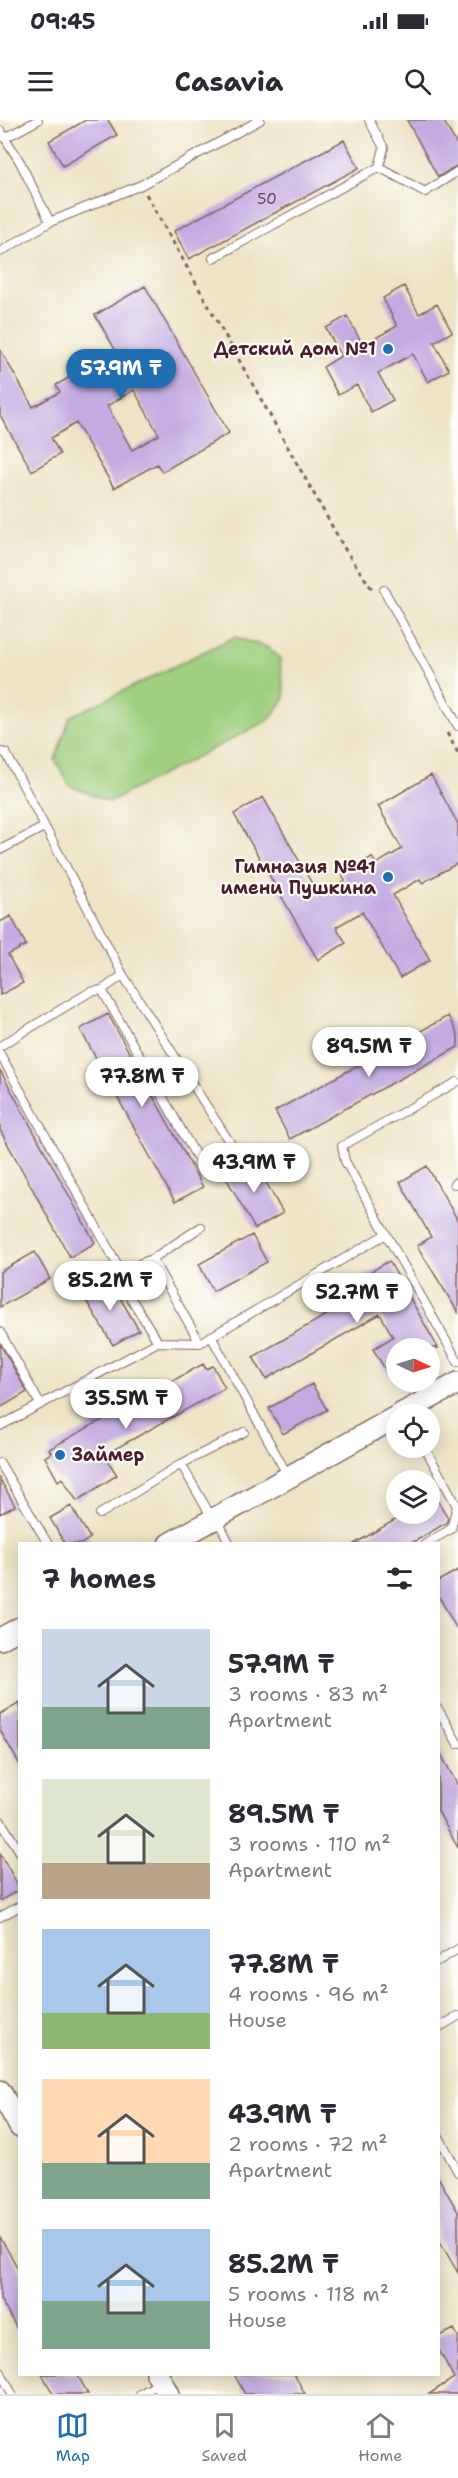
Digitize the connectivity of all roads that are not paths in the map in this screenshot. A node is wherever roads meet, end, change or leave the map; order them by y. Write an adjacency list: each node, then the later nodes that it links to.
1 (38, 120): 5 (lane)
2 (260, 120): 8 (lane)
3 (369, 120): 6 (lane)
4 (0, 130): 5 (lane)
5 (5, 138): 8 (lane)
6 (379, 167): 7 (lane); 10 (lane)
7 (458, 171)
8 (50, 222): 9 (lane)
9 (0, 252)
10 (213, 258)
11 (384, 590): 12 (lane)
12 (458, 726)
13 (0, 752): 14 (lane)
14 (44, 827): 15 (lane); 16 (lane)
15 (0, 850)
16 (123, 975): 17 (lane); 21 (lane)
17 (102, 990): 18 (lane); 22 (lane)
18 (0, 1046)
19 (0, 1054): 25 (lane)
20 (457, 1082): 24 (lane)
21 (237, 1154)
22 (204, 1170)
23 (201, 1227): 25 (lane)
24 (386, 1234): 28 (lane); 31 (lane)
25 (152, 1259): 30 (lane)
26 (119, 1279): 29 (lane)
27 (0, 1332): 33 (lane)
28 (211, 1336): 30 (lane); 41 (lane)
29 (158, 1342): 30 (lane); 33 (lane)
30 (200, 1342)
31 (458, 1362)
32 (458, 1383): 34 (street)
33 (40, 1404): 36 (lane)
34 (421, 1404)
35 (386, 1424): 41 (street)
36 (0, 1426)
37 (244, 1432): 40 (lane)
38 (431, 1458): 47 (lane)
39 (0, 1463): 44 (lane)
40 (180, 1464): 42 (lane); 43 (lane)
41 (289, 1477): 43 (street)
42 (100, 1514)
43 (214, 1518): 45 (street); 46 (lane)
44 (47, 1542)
45 (172, 1542)
46 (229, 1542)
47 (428, 1542)
48 (18, 1629): 49 (street)
49 (0, 1639)
50 (440, 1712): 51 (lane)
51 (458, 1744)
52 (0, 1820): 53 (lane)
53 (18, 1849)
54 (18, 1907): 55 (lane)
55 (0, 1917)
56 (458, 1949): 57 (lane)
57 (440, 1959)
58 (458, 2016): 59 (lane)
59 (440, 2027)
60 (0, 2093): 61 (street)
61 (18, 2124)
62 (440, 2139): 63 (lane)
63 (458, 2172)
64 (0, 2371): 66 (lane)
65 (162, 2383): 67 (lane)
66 (12, 2394)
67 (140, 2394)

